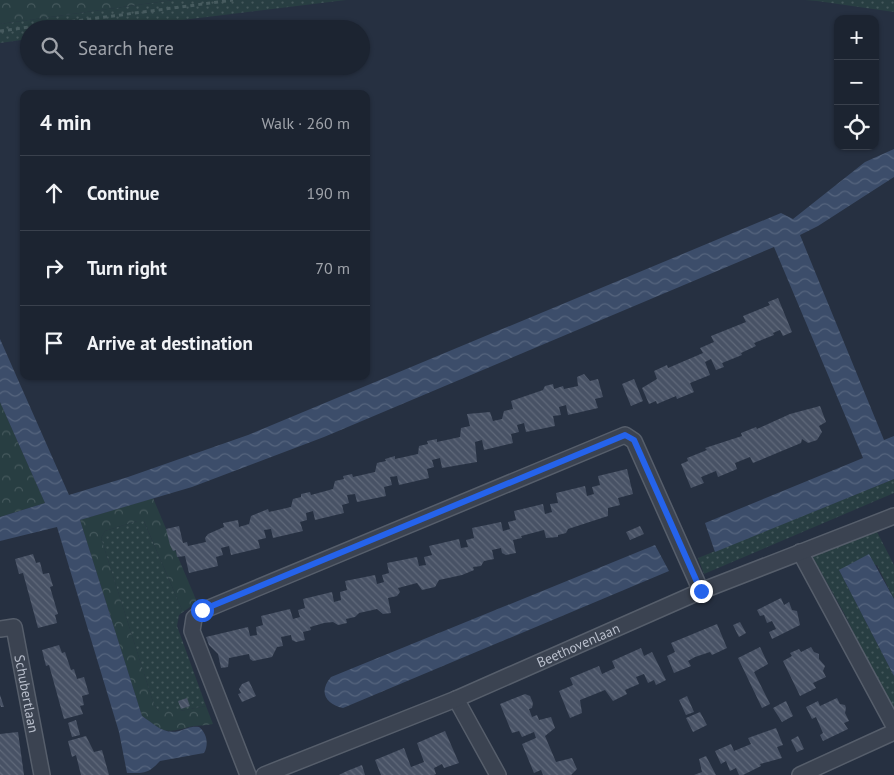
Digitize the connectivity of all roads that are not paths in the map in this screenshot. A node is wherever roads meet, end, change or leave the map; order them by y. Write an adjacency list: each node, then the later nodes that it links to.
1 (892, 522): 2 (street, Beethovenlaan)
2 (800, 552): 3 (street, Beethovenlaan); 6 (street)
3 (701, 591): 5 (street, Beethovenlaan); 9 (street)
4 (0, 629): 8 (street, Schubertlaan)
5 (456, 699): 10 (street, Beethovenlaan); 11 (street)
6 (894, 726)
7 (894, 732): 12 (street)
8 (42, 775)
9 (248, 775)
10 (264, 775)
11 (498, 775)
12 (800, 775)

